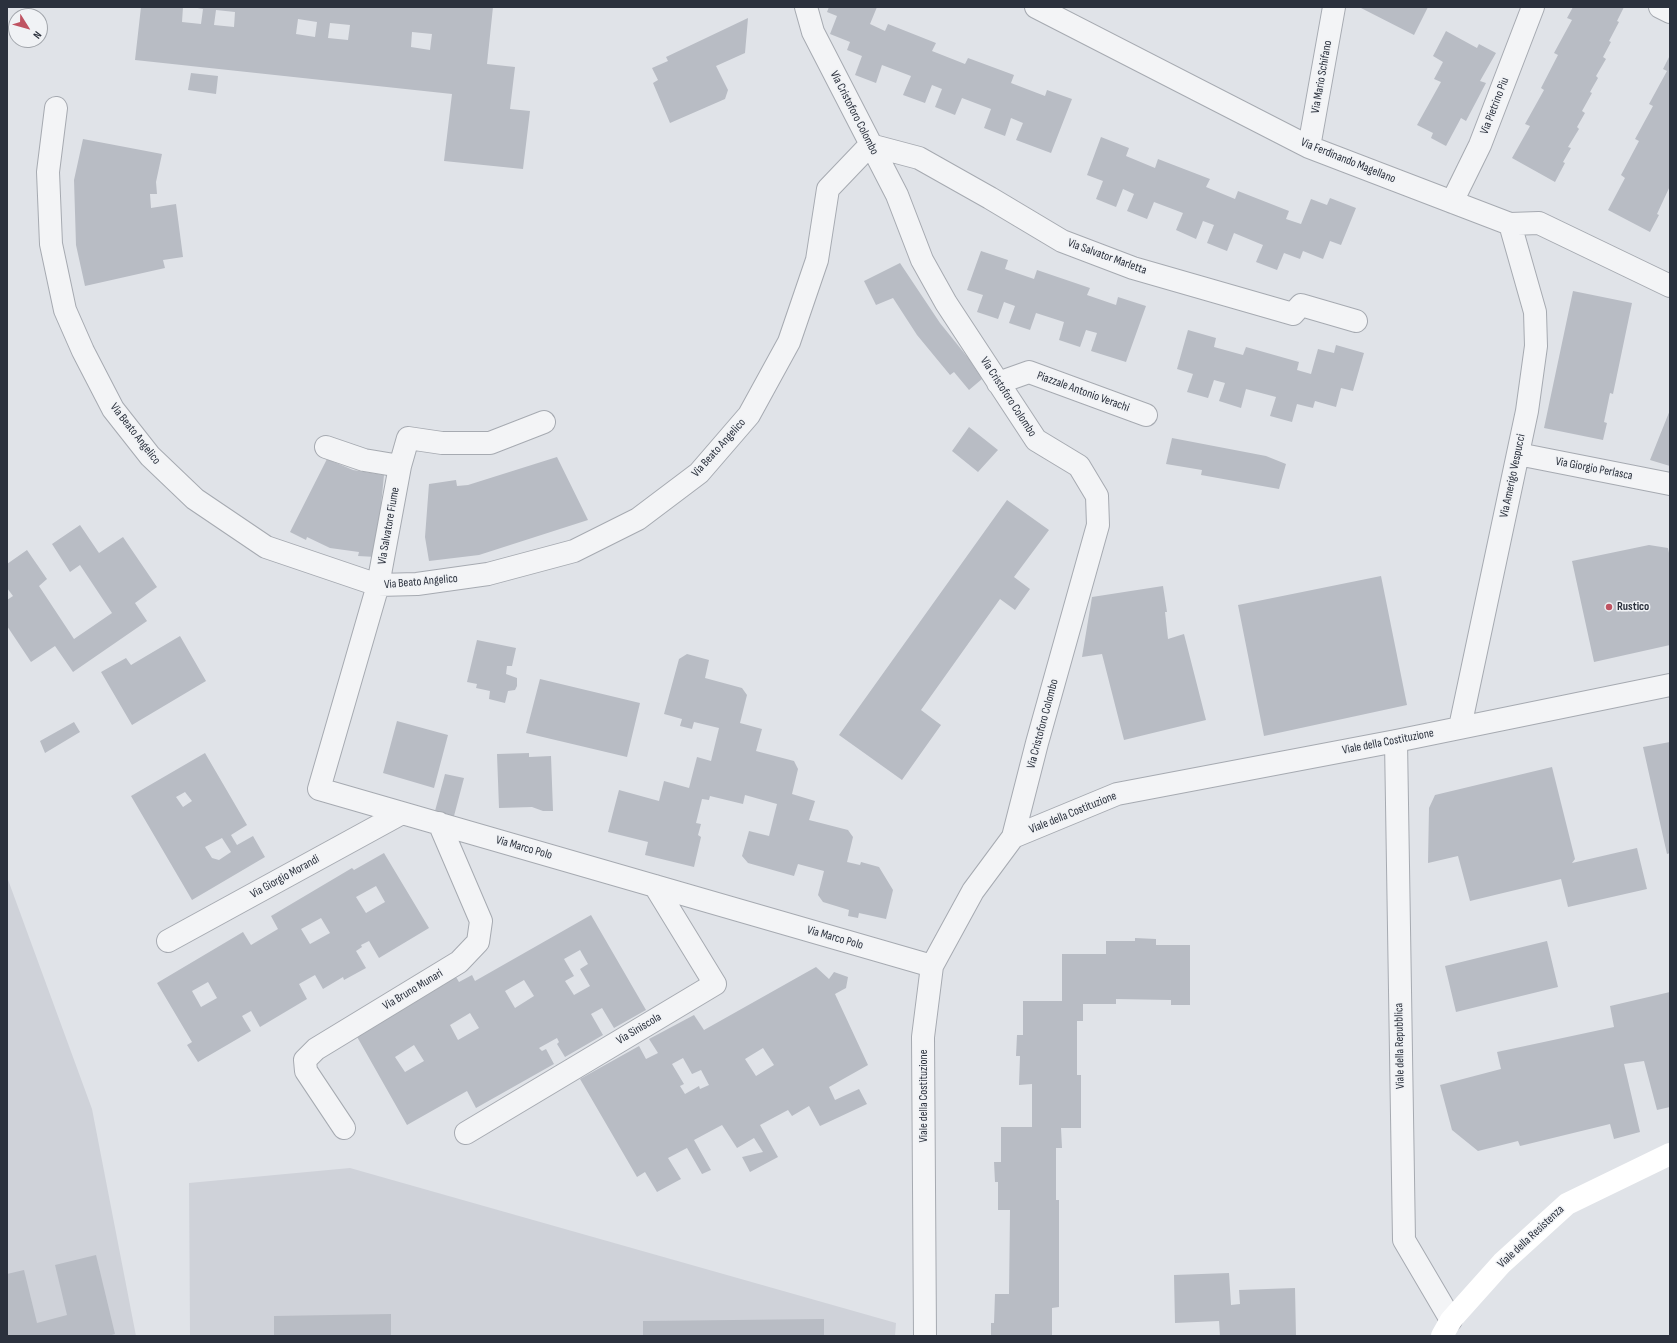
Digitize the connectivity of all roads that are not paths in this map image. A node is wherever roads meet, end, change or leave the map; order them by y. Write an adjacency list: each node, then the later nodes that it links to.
1 (806, 7): 8 (street, Via Cristoforo Colombo)
2 (1036, 7): 9 (street, Via Ferdinando Magellano)
3 (1334, 7): 9 (street, Via Mario Schifano)
4 (1533, 7): 10 (street, Via Pietrino Piu)
5 (1660, 7): 6 (street)
6 (1670, 12)
7 (56, 108): 21 (street, Via Beato Angelico)
8 (870, 145): 13 (street, Via Salvator Marletta); 14 (street, Via Cristoforo Colombo); 21 (street, Via Beato Angelico)
9 (1310, 147): 10 (street, Via Ferdinando Magellano)
10 (1452, 202): 11 (street, Via Ferdinando Magellano)
11 (1510, 224): 12 (street, Via Ferdinando Magellano); 18 (street, Via Amerigo Vespucci)
12 (1670, 286)
13 (1356, 321)
14 (998, 383): 15 (street, Piazzale Antonio Verachi); 27 (street, Via Cristoforo Colombo)
15 (1146, 415)
16 (544, 422): 19 (street, Via Salvatore Fiume)
17 (326, 447): 19 (street)
18 (1518, 454): 20 (street, Via Giorgio Perlasca); 23 (street, Via Amerigo Vespucci)
19 (400, 466): 21 (street, Via Salvatore Fiume)
20 (1670, 484)
21 (378, 585): 25 (street, Via Marco Polo)
22 (1670, 685): 23 (street, Viale della Costituzione)
23 (1460, 727): 24 (street, Viale della Costituzione)
24 (1396, 741): 27 (street, Viale della Costituzione); 34 (street, Viale della Repubblica)
25 (402, 812): 26 (street, Via Marco Polo); 29 (street, Via Giorgio Morandi)
26 (439, 823): 28 (street, Via Marco Polo); 31 (street, Via Bruno Munari)
27 (1014, 837): 30 (street, Viale della Costituzione)
28 (656, 886): 30 (street, Via Marco Polo); 32 (street, Via Siniscola)
29 (168, 941)
30 (932, 966): 35 (street, Viale della Costituzione)
31 (344, 1128)
32 (466, 1133)
33 (1670, 1154): 34 (street, Viale della Resistenza)
34 (1447, 1328)
35 (925, 1336)

